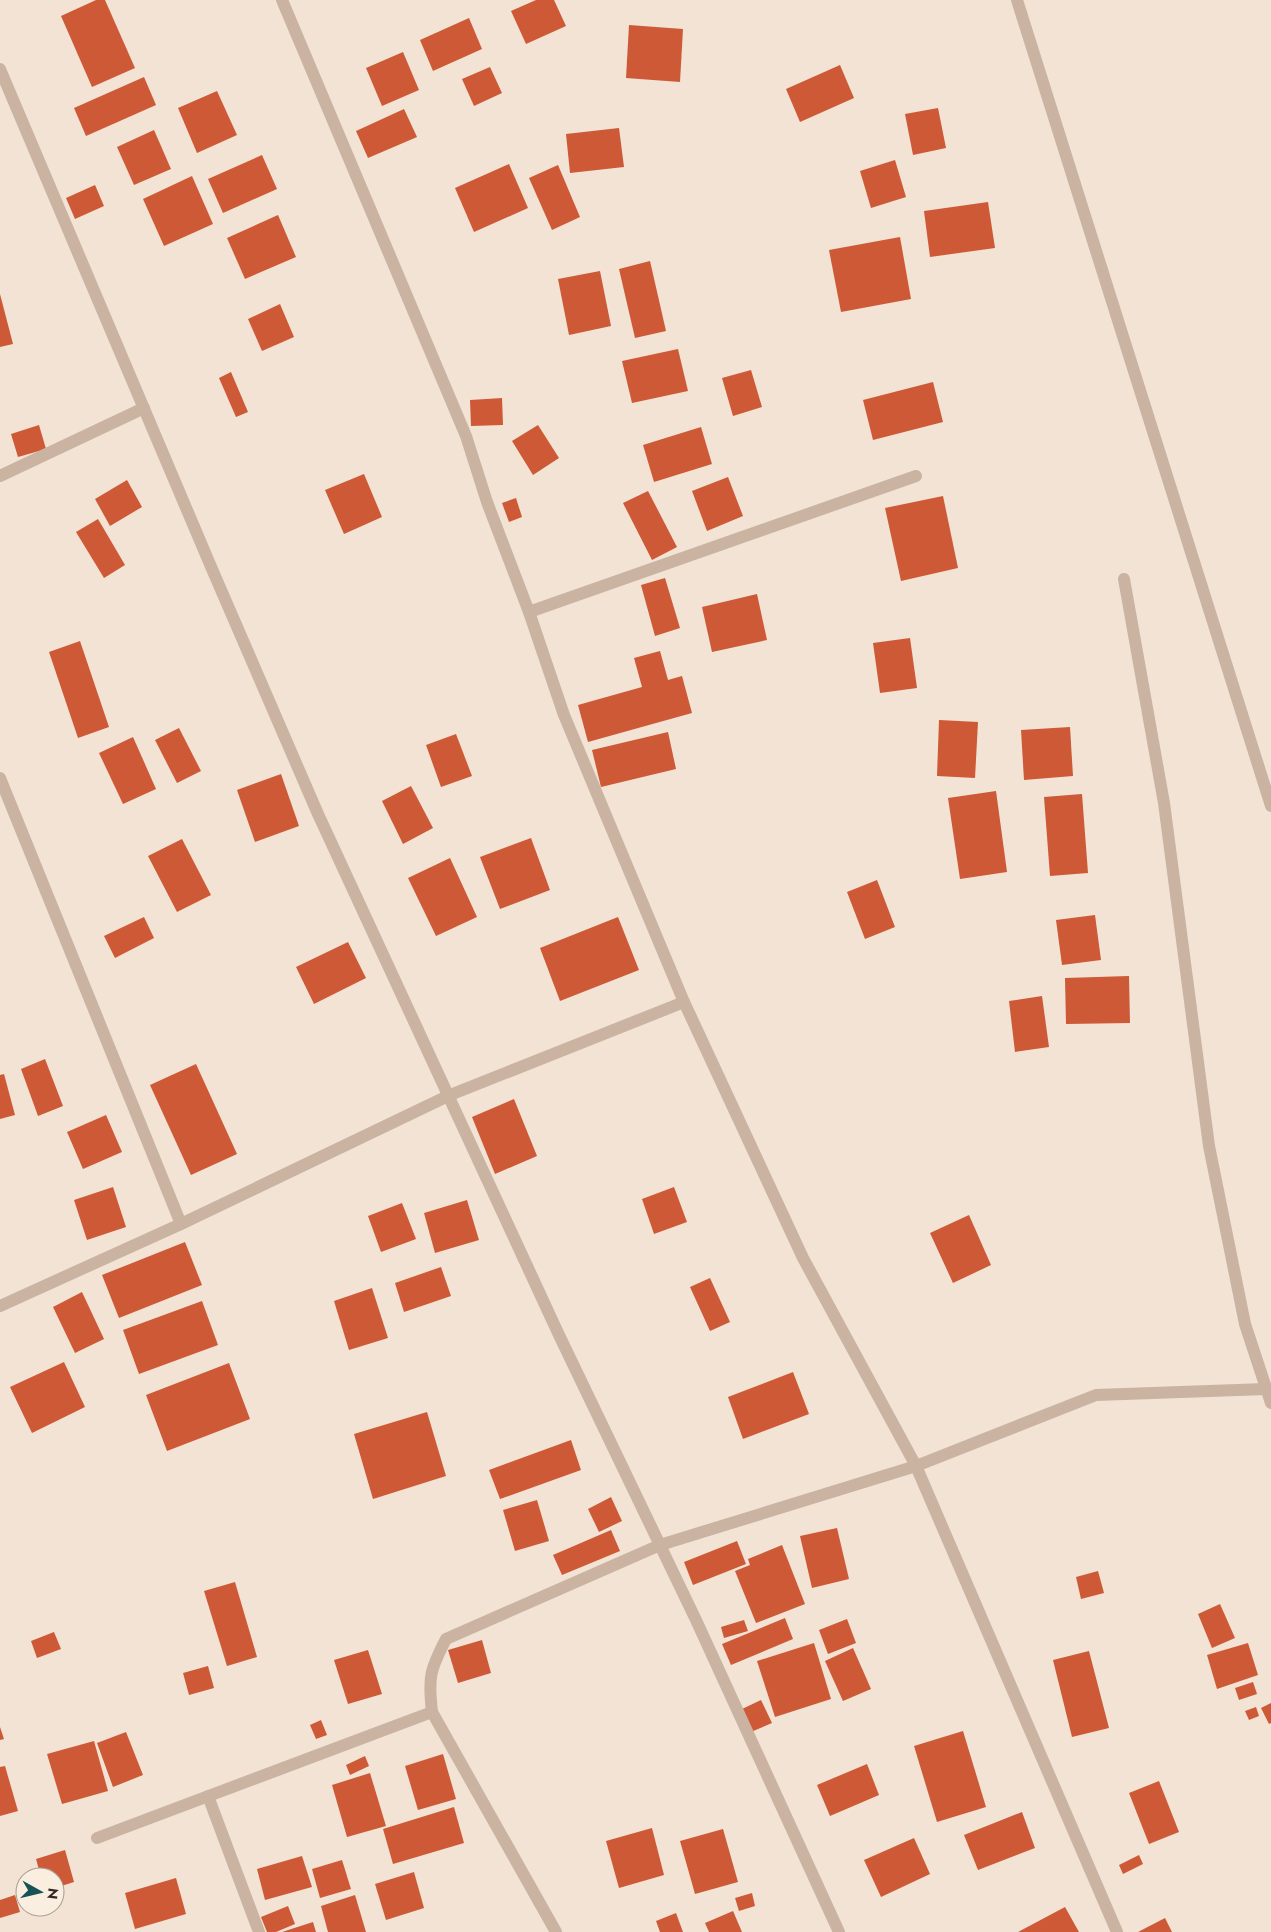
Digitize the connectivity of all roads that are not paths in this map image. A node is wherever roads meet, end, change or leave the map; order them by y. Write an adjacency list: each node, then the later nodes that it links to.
1 (282, 0): 8 (street)
2 (1017, 0): 10 (street)
3 (0, 69): 4 (street)
4 (144, 408): 5 (street); 12 (street)
5 (0, 476)
6 (916, 476): 8 (street)
7 (1124, 579): 15 (street)
8 (529, 612): 11 (street)
9 (0, 778): 13 (street)
10 (1271, 806)
11 (684, 1002): 12 (street); 17 (street)
12 (450, 1095): 13 (street); 18 (street)
13 (181, 1224): 14 (street)
14 (0, 1306)
15 (1266, 1389): 16 (street); 17 (street)
16 (1271, 1403)
17 (916, 1466): 18 (street); 25 (street)
18 (660, 1545): 19 (street); 24 (street)
19 (432, 1712): 20 (street); 23 (street)
20 (208, 1796): 21 (street); 22 (street)
21 (96, 1838)
22 (259, 1932)
23 (556, 1932)
24 (839, 1932)
25 (1117, 1932)

